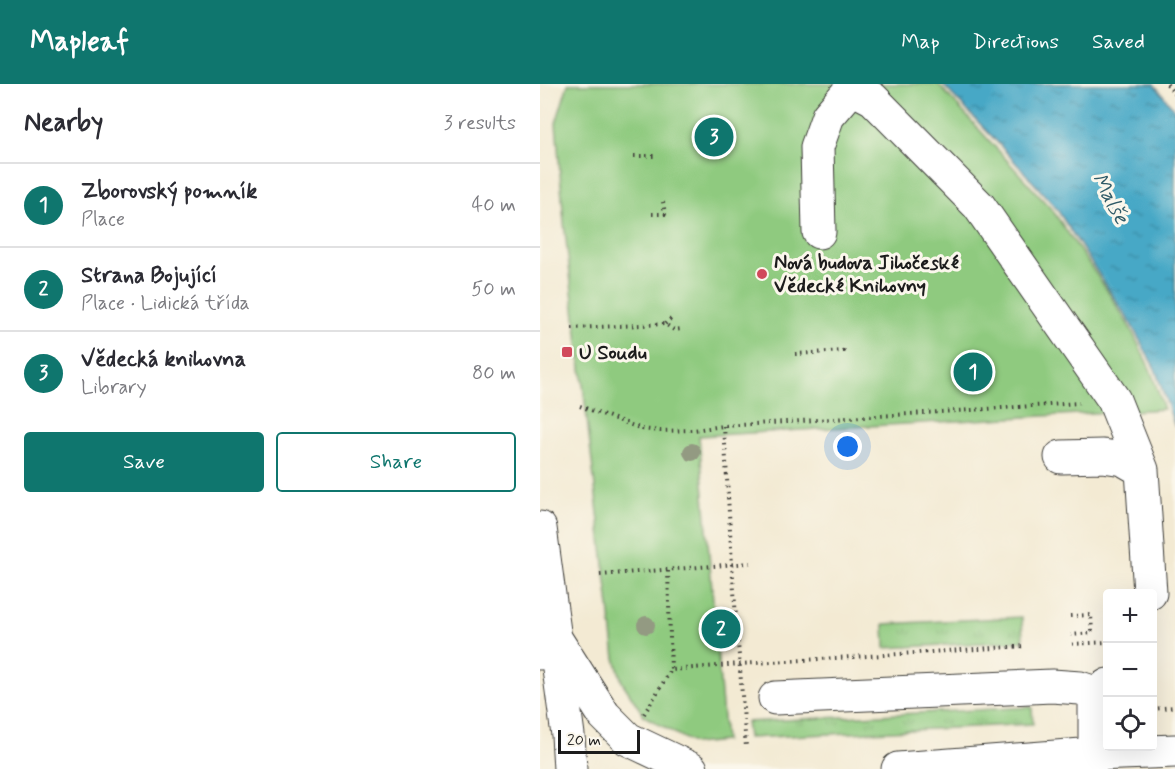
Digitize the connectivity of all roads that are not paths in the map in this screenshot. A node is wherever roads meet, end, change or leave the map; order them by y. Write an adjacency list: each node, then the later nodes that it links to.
1 (819, 232): 3 (main road)
2 (1061, 457): 3 (main road)
3 (1142, 470): 5 (main road)
4 (540, 528): 6 (main road)
5 (1150, 589)
6 (547, 645): 11 (main road); 12 (main road)
7 (1101, 689): 8 (main road); 10 (main road)
8 (775, 698)
9 (1175, 751): 10 (main road)
10 (1095, 754): 13 (main road)
11 (570, 769)
12 (691, 769)
13 (898, 769)

